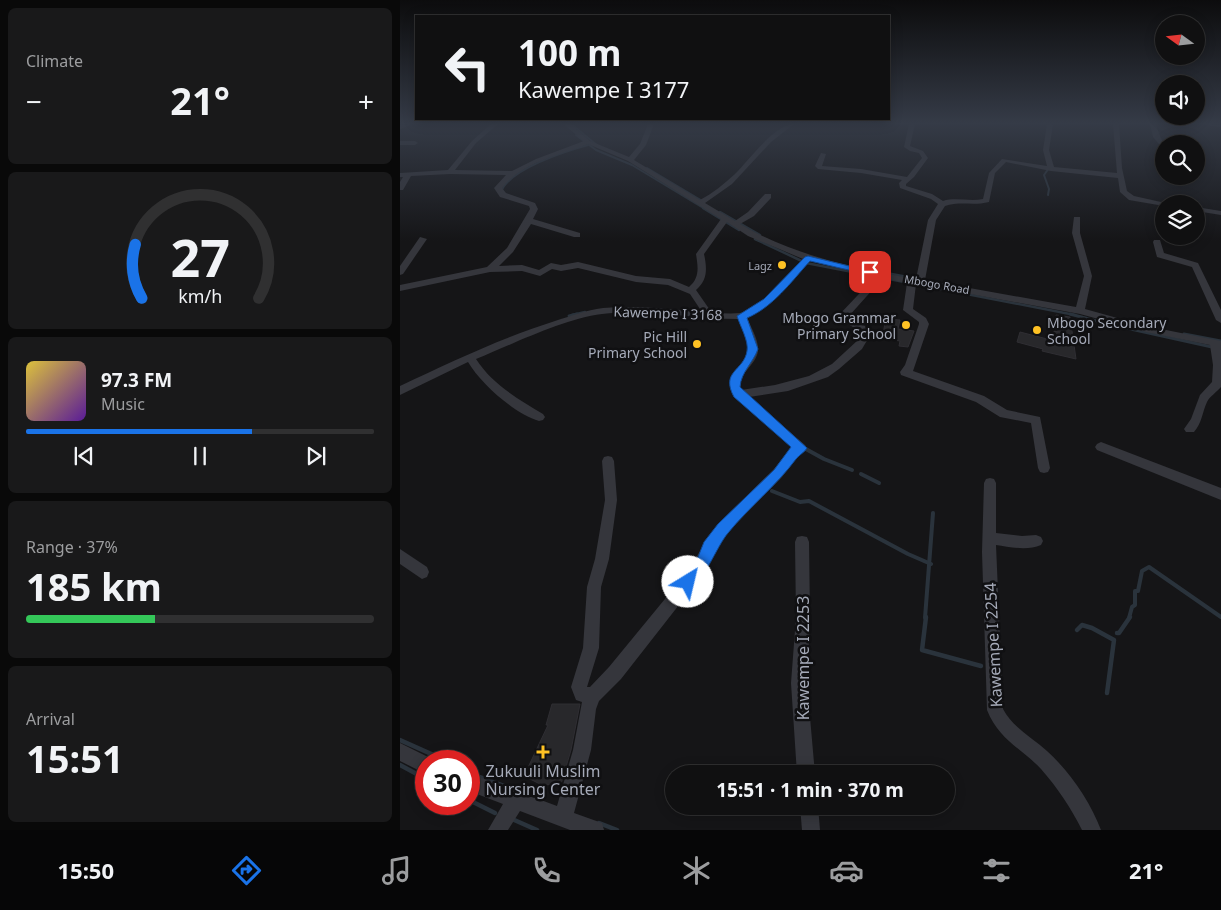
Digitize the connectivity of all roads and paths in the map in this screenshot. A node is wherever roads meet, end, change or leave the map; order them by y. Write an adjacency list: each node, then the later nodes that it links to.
1 (457, 163): 12 (street)
2 (539, 163): 13 (street)
3 (634, 163): 20 (street, Mbogo Road)
4 (749, 163): 20 (street)
5 (819, 163): 16 (street)
6 (921, 163): 16 (street)
7 (1001, 163): 21 (street)
8 (1020, 163): 11 (street)
9 (1049, 163): 11 (street)
10 (1120, 163): 15 (street)
11 (1050, 168): 15 (street)
12 (450, 172): 13 (street); 14 (street)
13 (514, 173): 26 (street)
14 (404, 175): 17 (street)
15 (1121, 176): 19 (street)
16 (909, 179): 21 (street)
17 (400, 188)
18 (768, 196): 27 (street)
19 (1155, 202)
20 (700, 203): 24 (street, Mbogo Road)
21 (942, 204): 35 (street)
22 (1205, 210): 23 (street)
23 (1221, 213)
24 (726, 218): 27 (street, Mbogo Road); 37 (street)
25 (1077, 219): 38 (street)
26 (527, 220): 28 (street); 32 (street)
27 (737, 223): 31 (street, Mbogo Road)
28 (577, 235)
29 (423, 240): 33 (street)
30 (1157, 245): 41 (street)
31 (808, 258): 34 (street, Mbogo Road); 40 (street, Kawempe I 3168)
32 (490, 269): 36 (street); 37 (street)
33 (400, 272)
34 (882, 274): 35 (street, Mbogo Road); 46 (street)
35 (916, 280): 38 (street, Mbogo Road); 44 (street)
36 (400, 288)
37 (690, 291): 39 (street)
38 (1080, 311): 42 (street, Mbogo Road)
39 (709, 316): 40 (street, Kawempe I 3168); 43 (street, Kawempe I 3168)
40 (742, 316): 46 (street)
41 (1221, 320)
42 (1218, 343): 49 (street)
43 (470, 358): 45 (street, Kawempe I 3168); 47 (street)
44 (905, 372): 48 (street)
45 (400, 391)
46 (738, 394): 60 (street)
47 (539, 417)
48 (1036, 420): 52 (street)
49 (1190, 428)
50 (1101, 447): 54 (street)
51 (608, 461): 60 (street)
52 (1044, 468)
53 (990, 483): 55 (street, Kawempe I 2254)
54 (1221, 494)
55 (989, 538): 56 (street); 71 (street, Kawempe I 2254)
56 (1036, 541)
57 (802, 542): 63 (street, Kawempe I 2253)
58 (400, 556): 59 (street)
59 (422, 572)
60 (593, 696): 67 (street)
61 (400, 752): 62 (street)
62 (415, 760)
63 (805, 765)
64 (480, 786): 65 (street)
65 (516, 801): 67 (street); 68 (street)
66 (810, 815): 70 (street)
67 (563, 818): 69 (street)
68 (497, 830)
69 (595, 830)
70 (811, 830)
71 (1092, 830)

